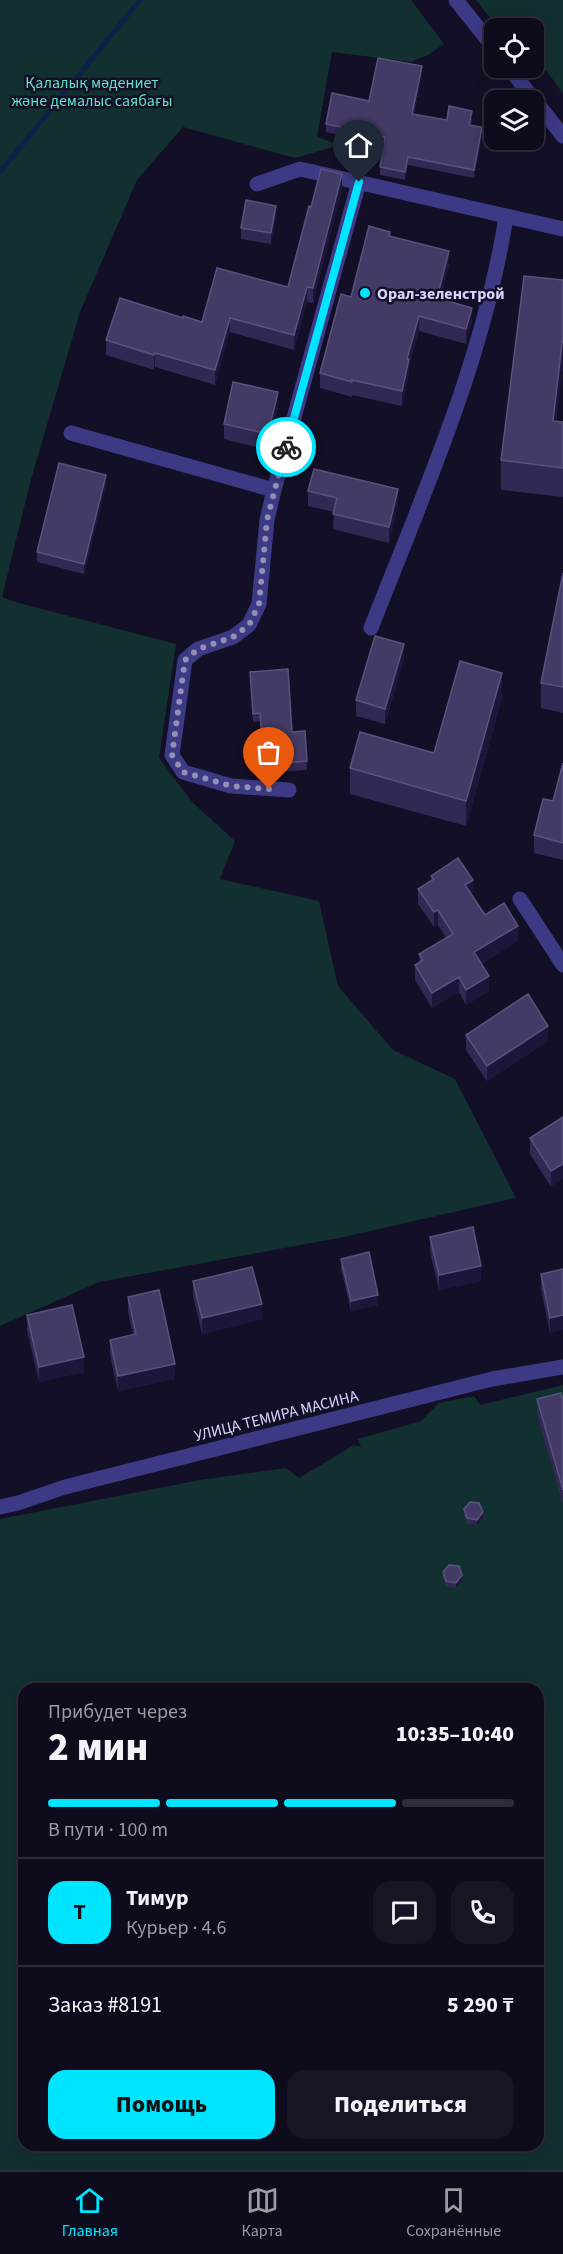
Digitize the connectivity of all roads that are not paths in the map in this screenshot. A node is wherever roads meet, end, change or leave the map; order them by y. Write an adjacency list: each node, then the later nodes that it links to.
1 (456, 0): 2 (street)
2 (484, 35)
3 (517, 78): 4 (street)
4 (563, 135)
5 (359, 182): 6 (street); 7 (street); 10 (street)
6 (257, 184)
7 (506, 218): 8 (street); 11 (street)
8 (563, 229)
9 (71, 433): 10 (street)
10 (274, 490): 12 (street)
11 (370, 628)
12 (289, 790)
13 (520, 899): 14 (street)
14 (563, 965)
15 (563, 1367): 16 (street, УЛИЦА ТЕМИРА МАСИНА)
16 (0, 1507)

